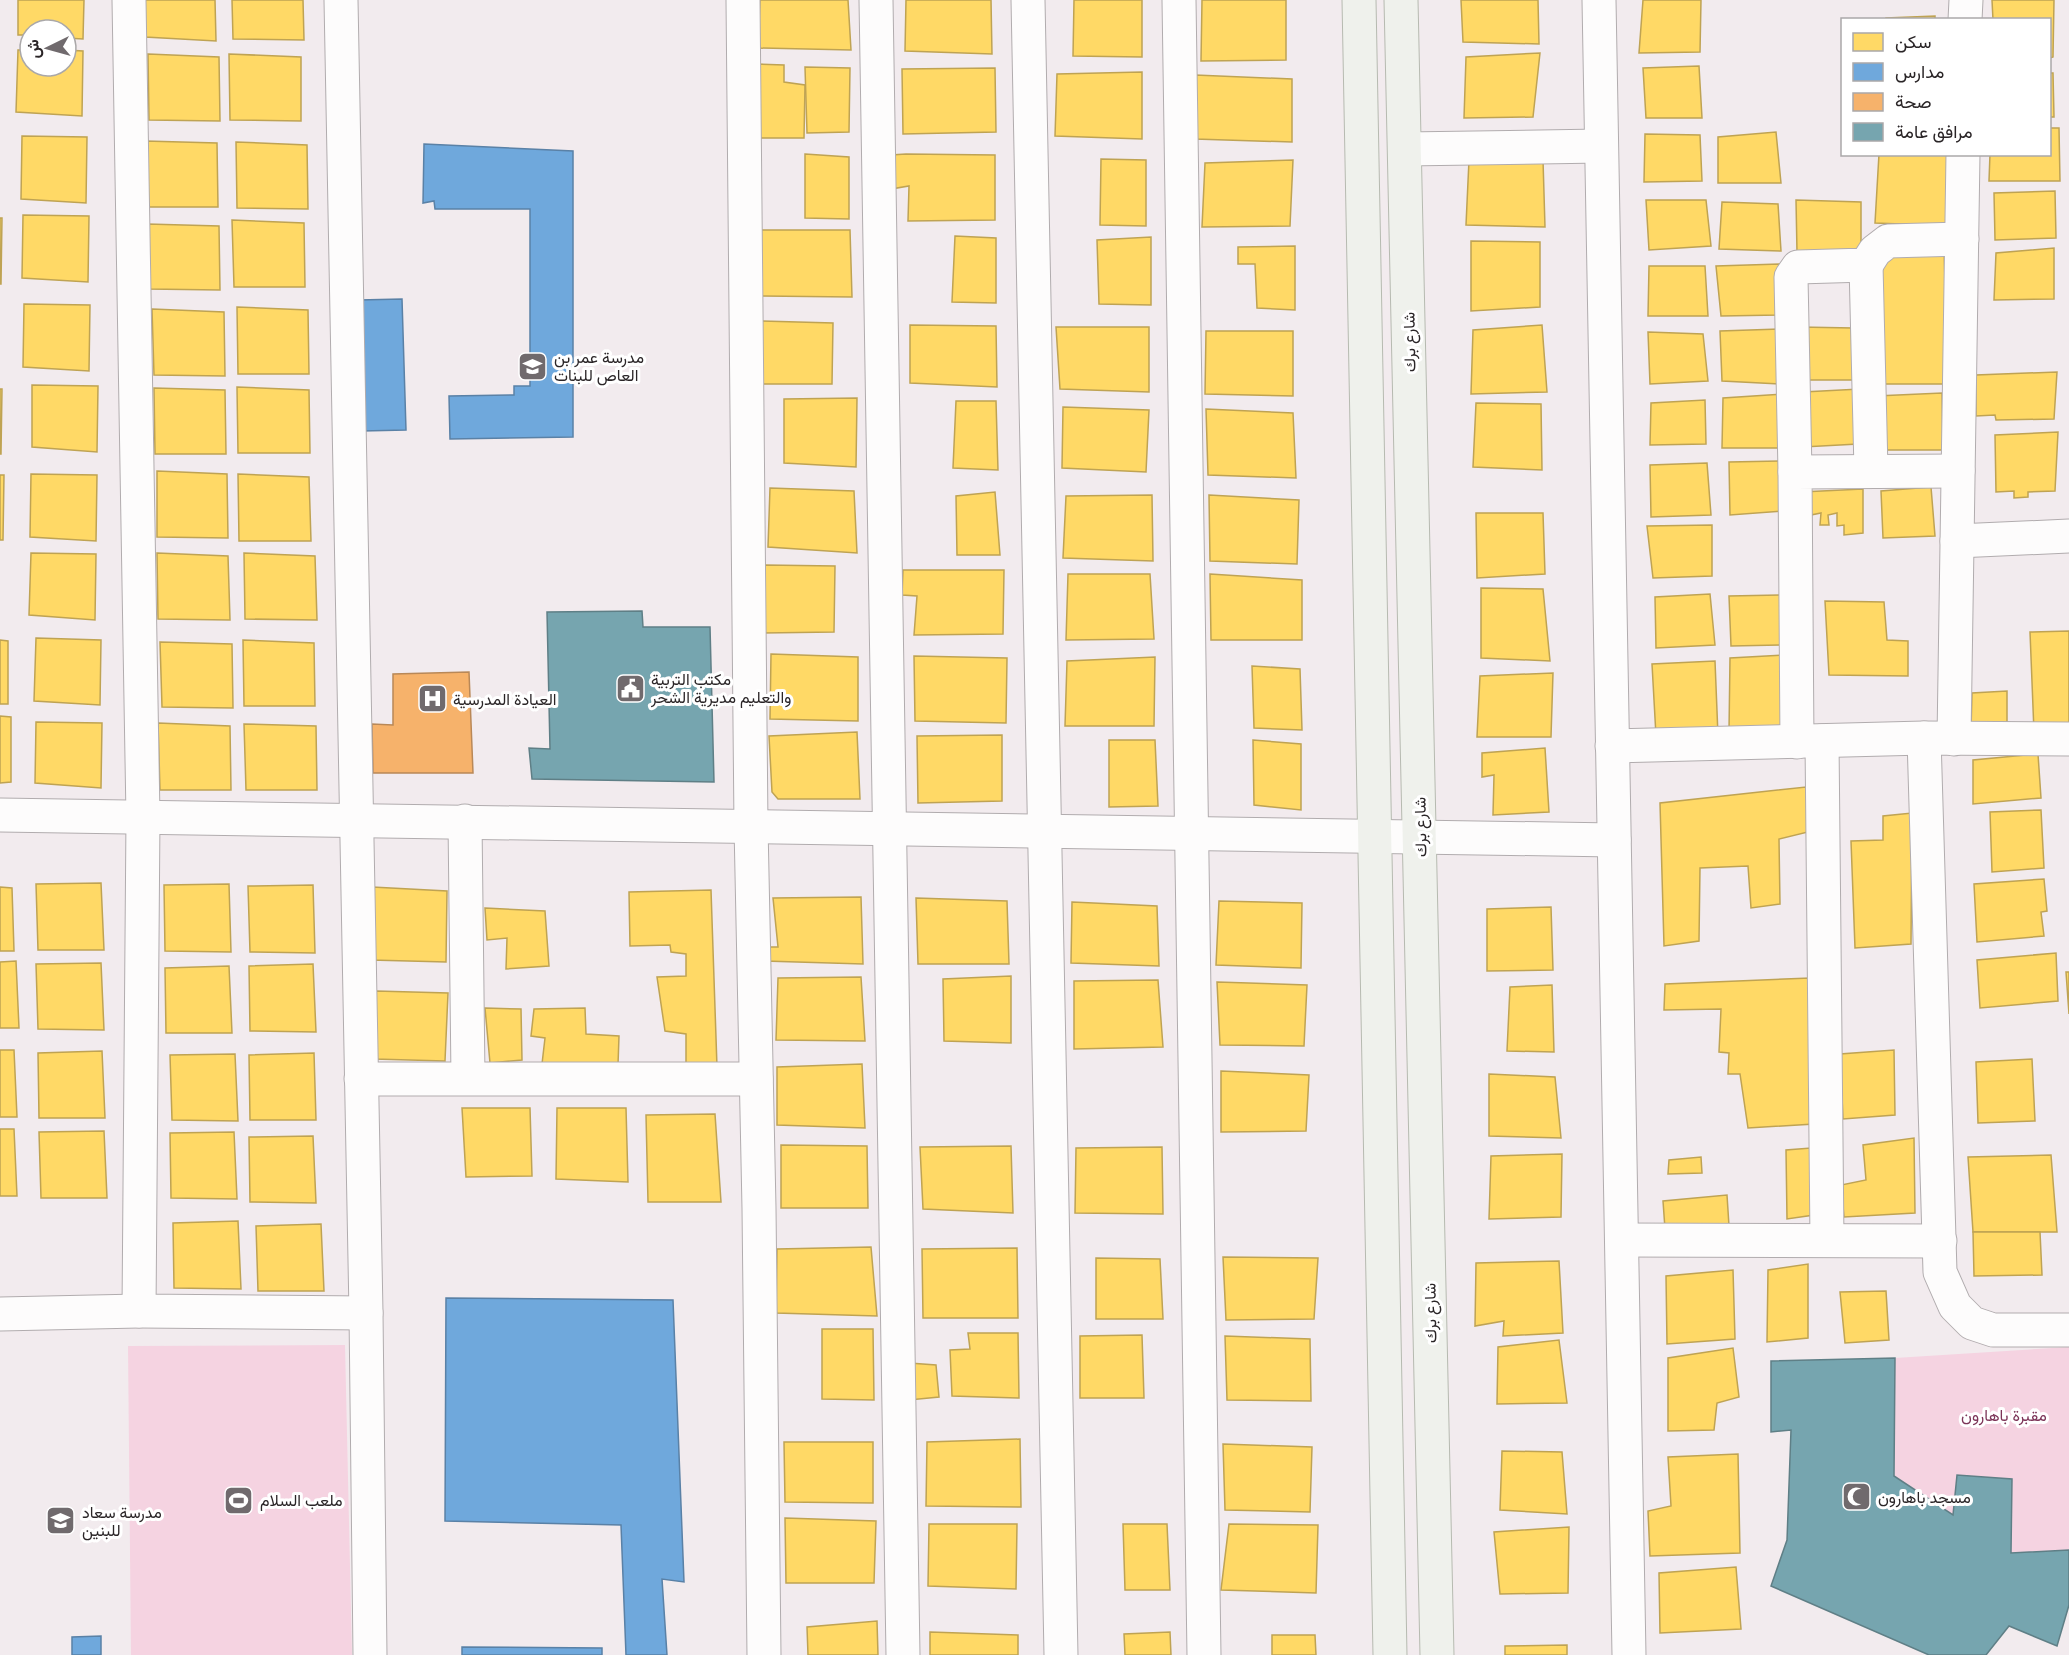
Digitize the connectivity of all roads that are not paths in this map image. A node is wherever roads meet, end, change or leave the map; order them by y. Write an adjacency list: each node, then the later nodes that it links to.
1 (129, 0): 27 (street)
2 (341, 0): 28 (street)
3 (743, 0): 30 (street)
4 (876, 0): 31 (street)
5 (1028, 0): 32 (street)
6 (1179, 0): 33 (street)
7 (1359, 0): 34 (main road)
8 (1401, 0): 13 (main road, شارع برك)
9 (1599, 0): 12 (street)
10 (1965, 0): 11 (street)
11 (1965, 18)
12 (1601, 146): 13 (street); 25 (street)
13 (1405, 149): 35 (main road, شارع برك)
14 (1963, 156): 15 (street)
15 (1962, 239): 16 (street); 18 (street)
16 (1866, 265): 17 (street); 19 (street)
17 (1871, 470): 18 (street); 19 (street)
18 (1958, 471): 21 (street)
19 (1795, 472): 24 (street)
20 (2069, 536): 21 (street)
21 (1957, 541): 22 (street)
22 (1939, 738): 23 (street); 24 (street); 42 (street)
23 (2069, 738)
24 (1810, 741): 25 (street); 41 (street)
25 (1612, 746): 36 (street)
26 (0, 814): 27 (street)
27 (143, 817): 28 (street); 43 (street)
28 (357, 820): 29 (street); 38 (street)
29 (465, 822): 30 (street); 37 (street)
30 (751, 826): 31 (street); 39 (street)
31 (890, 828): 32 (street); 49 (street)
32 (1045, 830): 33 (street); 50 (street)
33 (1191, 833): 34 (street); 51 (street)
34 (1375, 836): 35 (street); 52 (main road)
35 (1420, 836): 36 (street); 53 (main road, شارع برك)
36 (1614, 840): 40 (street)
37 (468, 1078): 38 (street); 39 (street)
38 (362, 1079): 44 (street)
39 (756, 1079): 48 (street)
40 (1623, 1240): 41 (street); 54 (street)
41 (1827, 1240): 42 (street)
42 (1940, 1241): 46 (street)
43 (139, 1311): 44 (street); 45 (street)
44 (366, 1313): 47 (street)
45 (0, 1314)
46 (2069, 1330)
47 (370, 1655)
48 (764, 1655)
49 (903, 1655)
50 (1061, 1655)
51 (1204, 1655)
52 (1390, 1655)
53 (1437, 1655)
54 (1629, 1655)

